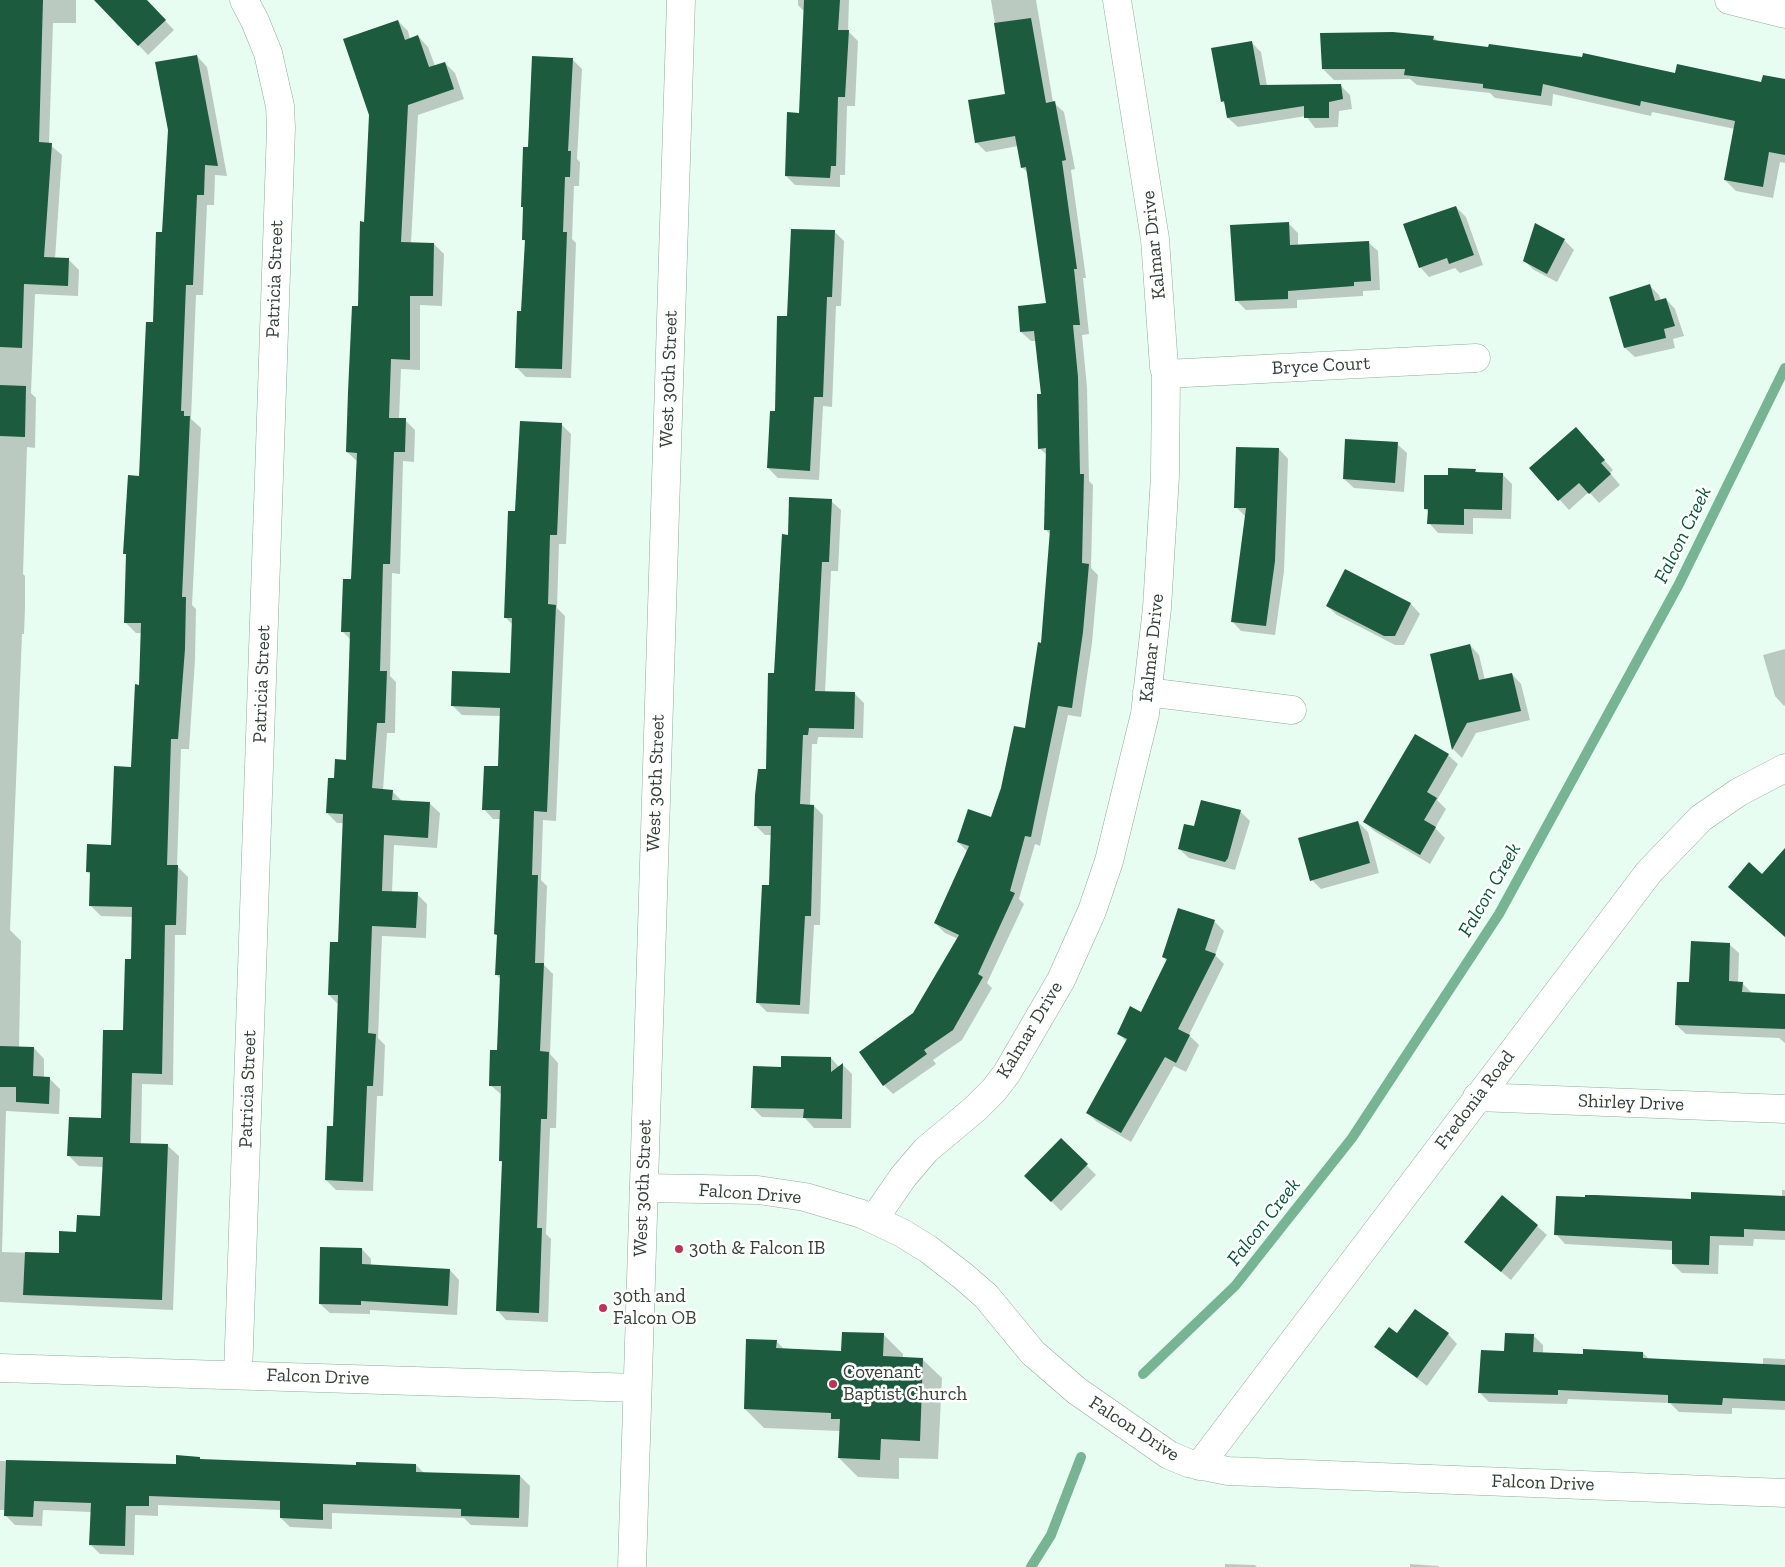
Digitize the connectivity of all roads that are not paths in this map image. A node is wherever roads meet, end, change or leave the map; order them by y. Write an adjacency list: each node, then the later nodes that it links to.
1 (244, 0): 16 (street, Patricia Street)
2 (681, 0): 13 (street, West 30th Street)
3 (1118, 0): 7 (street, Kalmar Drive)
4 (1729, 0): 5 (street)
5 (1785, 14)
6 (1476, 358): 7 (street, Bryce Court)
7 (1166, 374): 8 (street, Kalmar Drive)
8 (1147, 692): 9 (street); 14 (street, Kalmar Drive)
9 (1292, 710)
10 (1785, 768): 11 (street, Fredonia Road)
11 (1477, 1097): 12 (street, Shirley Drive); 18 (street, Fredonia Road)
12 (1785, 1109)
13 (644, 1188): 14 (street, Falcon Drive); 17 (street, West 30th Street)
14 (874, 1219): 18 (street, Falcon Drive)
15 (0, 1368): 16 (street, Falcon Drive)
16 (238, 1375): 17 (street, Falcon Drive)
17 (637, 1388): 20 (street, West 30th Street)
18 (1199, 1466): 19 (street, Falcon Drive)
19 (1785, 1493)
20 (632, 1567)

